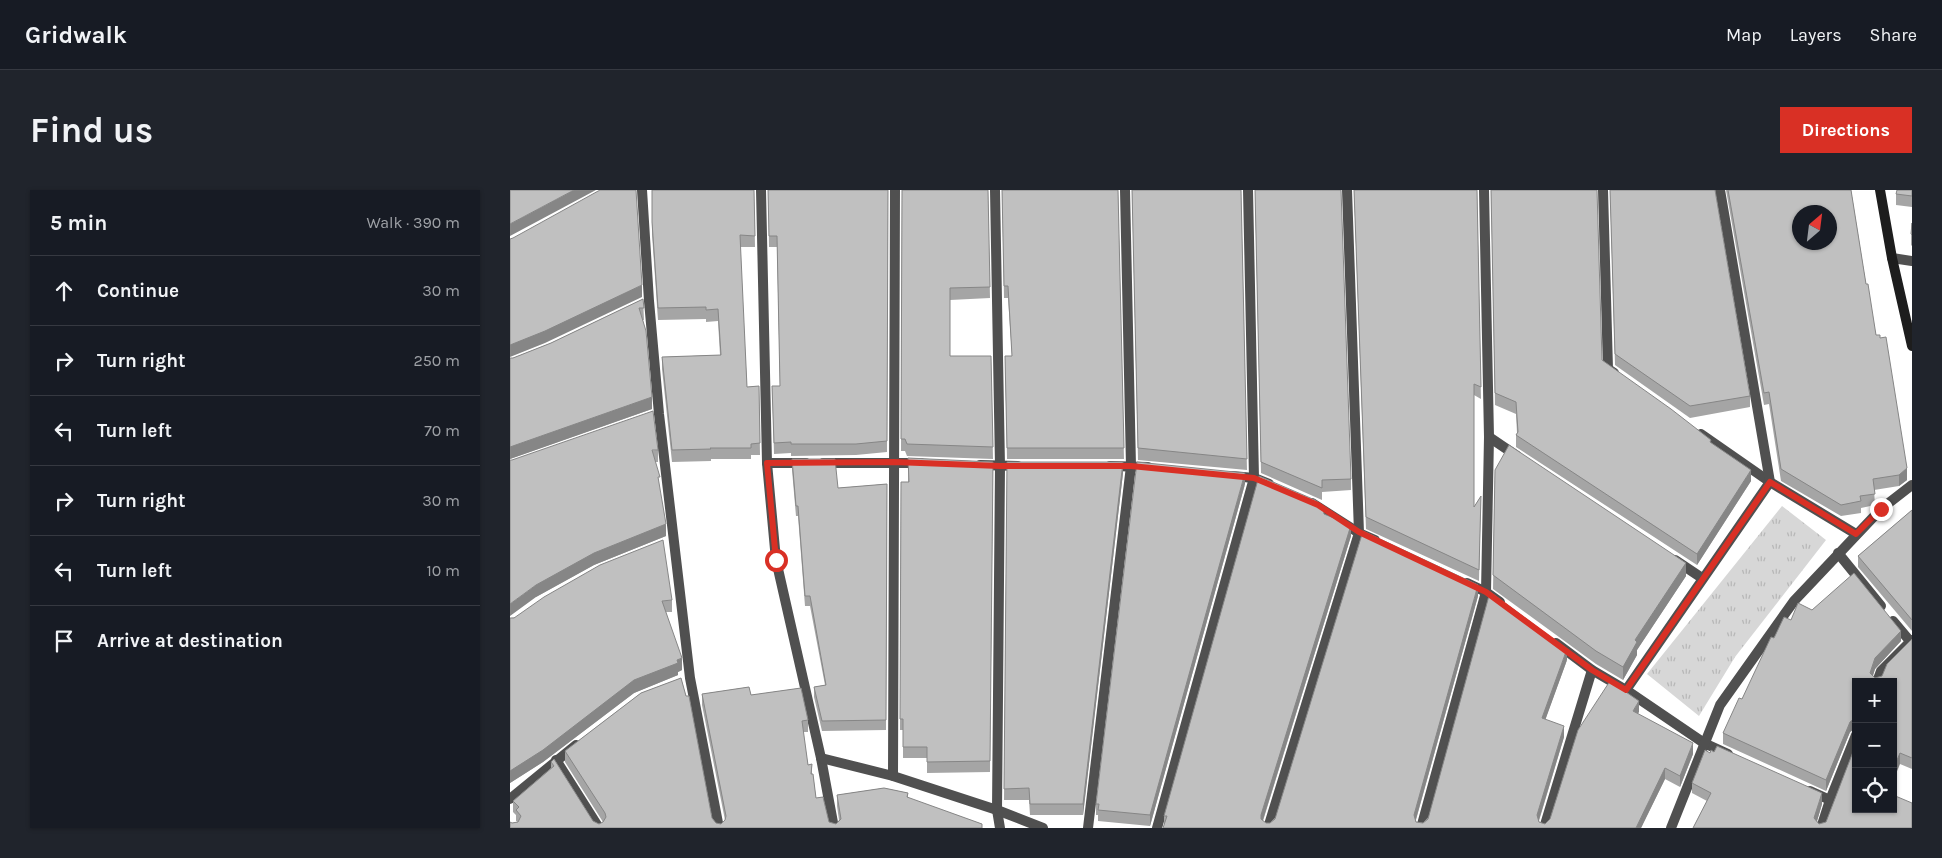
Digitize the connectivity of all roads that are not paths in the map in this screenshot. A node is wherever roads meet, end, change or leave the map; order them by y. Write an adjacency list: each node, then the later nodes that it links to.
1 (642, 190): 60 (street)
2 (761, 190): 19 (street)
3 (895, 190): 18 (street)
4 (995, 190): 23 (street)
5 (1125, 190): 26 (street)
6 (1248, 190): 29 (street)
7 (1347, 190): 34 (street)
8 (1484, 190): 17 (street)
9 (1603, 190): 15 (street)
10 (1720, 190): 30 (street)
11 (1880, 190): 12 (street)
12 (1892, 258): 13 (street); 14 (street)
13 (1912, 261)
14 (1912, 346)
15 (1624, 380)
16 (1689, 426): 30 (street)
17 (1488, 437): 21 (street); 41 (street)
18 (894, 462): 19 (street); 20 (street); 54 (street)
19 (767, 463): 51 (street)
20 (933, 464)
21 (1530, 464)
22 (971, 465): 23 (street)
23 (1000, 466): 24 (street); 58 (street)
24 (1028, 466)
25 (1103, 466): 26 (street)
26 (1131, 466): 27 (street); 64 (street)
27 (1159, 468)
28 (1226, 475): 29 (street)
29 (1254, 478): 32 (street); 65 (street)
30 (1770, 482): 35 (street); 39 (street)
31 (1912, 485): 35 (street)
32 (1281, 489)
33 (1300, 497): 34 (street)
34 (1359, 532): 36 (street); 66 (street)
35 (1856, 534): 37 (street)
36 (1386, 545)
37 (1838, 553): 44 (street); 49 (street)
38 (1669, 556): 39 (street)
39 (1702, 578): 47 (street)
40 (1458, 579): 41 (street)
41 (1486, 592): 42 (street); 67 (street)
42 (1508, 608)
43 (1546, 636): 45 (street)
44 (1911, 641): 46 (street)
45 (1592, 670): 47 (street); 68 (street)
46 (1878, 678)
47 (1626, 690): 49 (street)
48 (586, 738): 52 (street)
49 (1704, 743): 53 (street); 69 (street)
50 (1852, 745): 57 (street)
51 (822, 758): 54 (street); 61 (street)
52 (556, 760): 56 (street); 59 (street)
53 (1740, 760)
54 (893, 776): 58 (street)
55 (1803, 788): 57 (street)
56 (510, 799)
57 (1830, 800): 70 (street)
58 (997, 810): 62 (street); 63 (street)
59 (599, 828)
60 (719, 828)
61 (834, 828)
62 (1000, 828)
63 (1043, 828)
64 (1088, 828)
65 (1157, 828)
66 (1268, 828)
67 (1421, 828)
68 (1544, 828)
69 (1671, 828)
70 (1821, 828)

